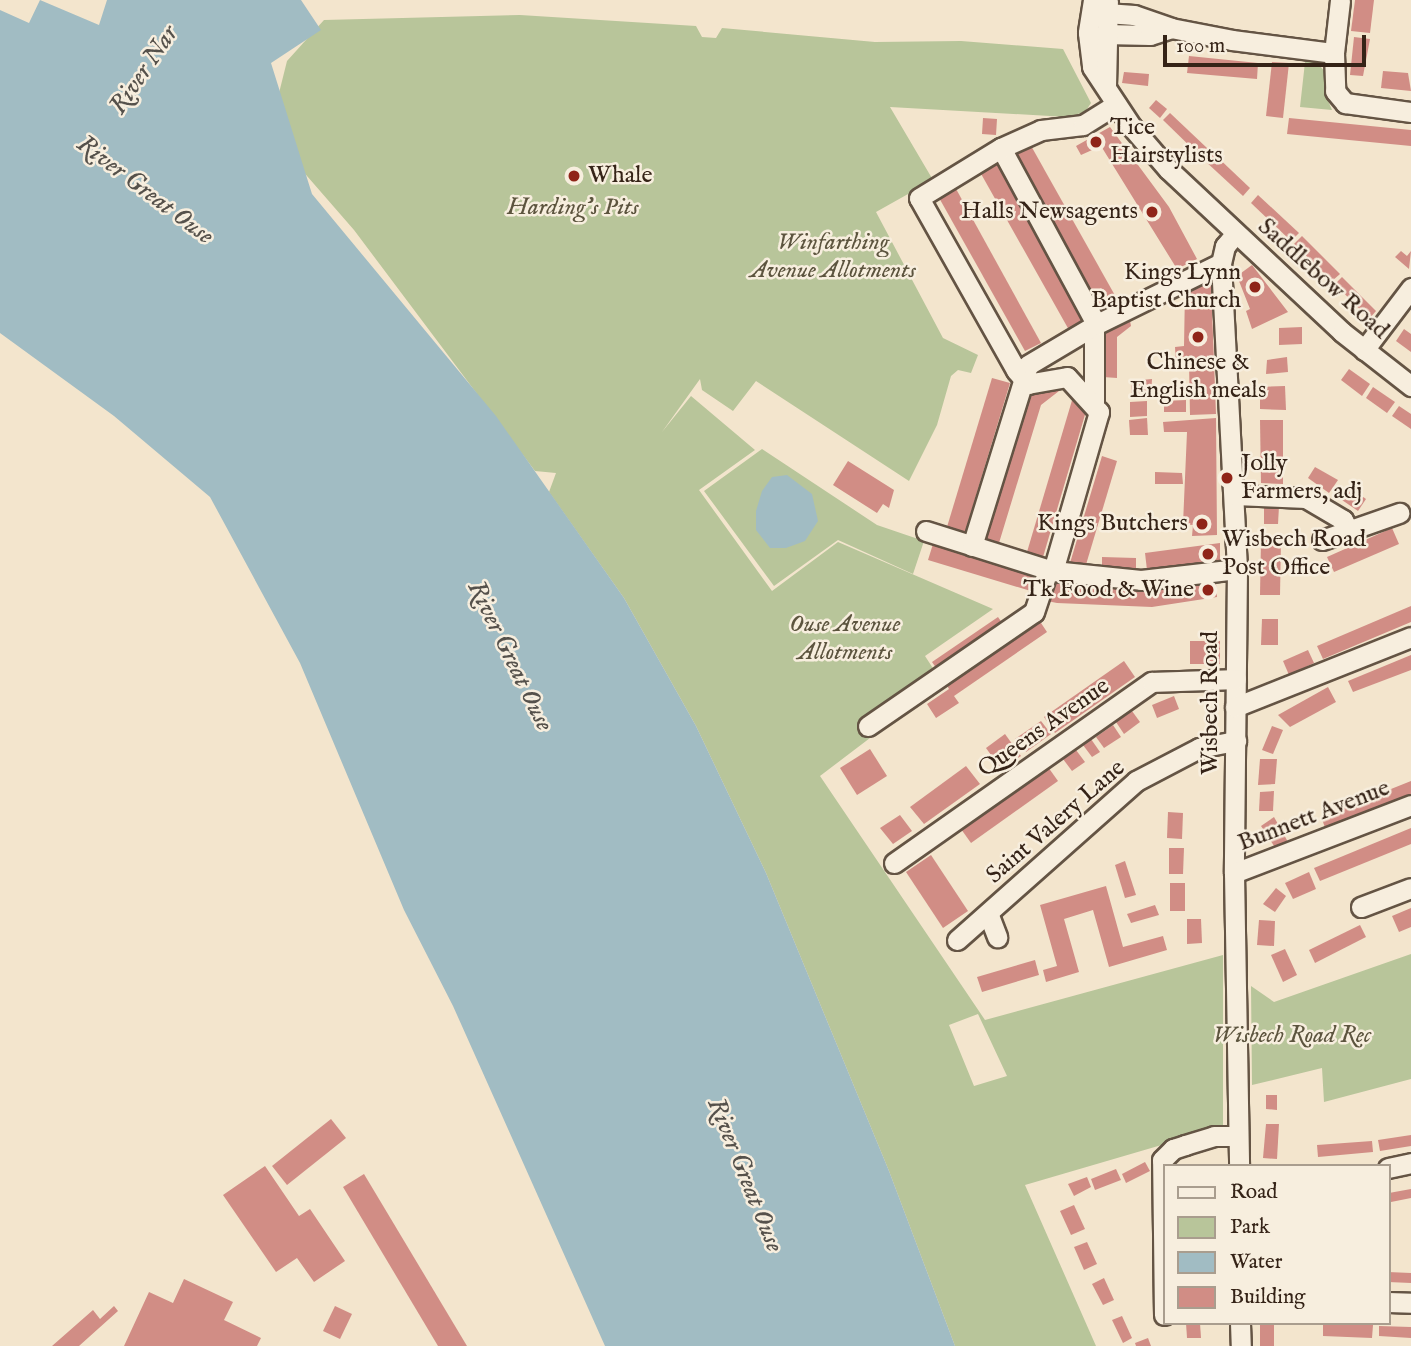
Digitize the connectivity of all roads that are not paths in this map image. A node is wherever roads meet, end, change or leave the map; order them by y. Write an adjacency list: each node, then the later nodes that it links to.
1 (1340, 0): 5 (street)
2 (1102, 4): 3 (street); 4 (street); 6 (street)
3 (1171, 28): 4 (street); 5 (street)
4 (1104, 34): 6 (street)
5 (1334, 53): 7 (street)
6 (1111, 96): 8 (street); 9 (street)
7 (1411, 112)
8 (1001, 148): 12 (street); 14 (street)
9 (1236, 233): 10 (street); 13 (street, Saddlebow Road)
10 (1221, 263): 12 (street); 17 (street, Wisbech Road)
11 (1411, 288): 13 (street)
12 (1095, 325): 14 (street); 16 (street)
13 (1364, 350): 15 (street, Saddlebow Road)
14 (1021, 376): 16 (street); 22 (street)
15 (1411, 386)
16 (1094, 403): 24 (street)
17 (1235, 495): 20 (street); 23 (street, Wisbech Road)
18 (1399, 513): 20 (street)
19 (926, 531): 22 (street)
20 (1349, 531): 21 (street)
21 (1322, 540)
22 (972, 546): 24 (street)
23 (1237, 569): 24 (street); 26 (street, Wisbech Road)
24 (1051, 570): 28 (street)
25 (1411, 637): 27 (street)
26 (1236, 678): 27 (street, Wisbech Road); 31 (street, Queens Avenue)
27 (1236, 707): 29 (street, Wisbech Road)
28 (868, 726)
29 (1236, 741): 32 (street, Wisbech Road); 35 (street, Saint Valery Lane)
30 (1411, 805): 32 (street, Bunnett Avenue)
31 (894, 863)
32 (1234, 873): 38 (street, Wisbech Road)
33 (1411, 887): 34 (street)
34 (1361, 906)
35 (988, 914): 36 (street, Saint Valery Lane); 37 (street, Saint Valery Lane)
36 (997, 937)
37 (957, 940)
38 (1238, 1136): 40 (street); 41 (street, Wisbech Road)
39 (1411, 1163): 42 (street)
40 (1162, 1164)
41 (1239, 1164)
42 (1390, 1168)
43 (1390, 1302): 44 (street)
44 (1411, 1303)
45 (1240, 1325): 46 (street)
46 (1241, 1346)

